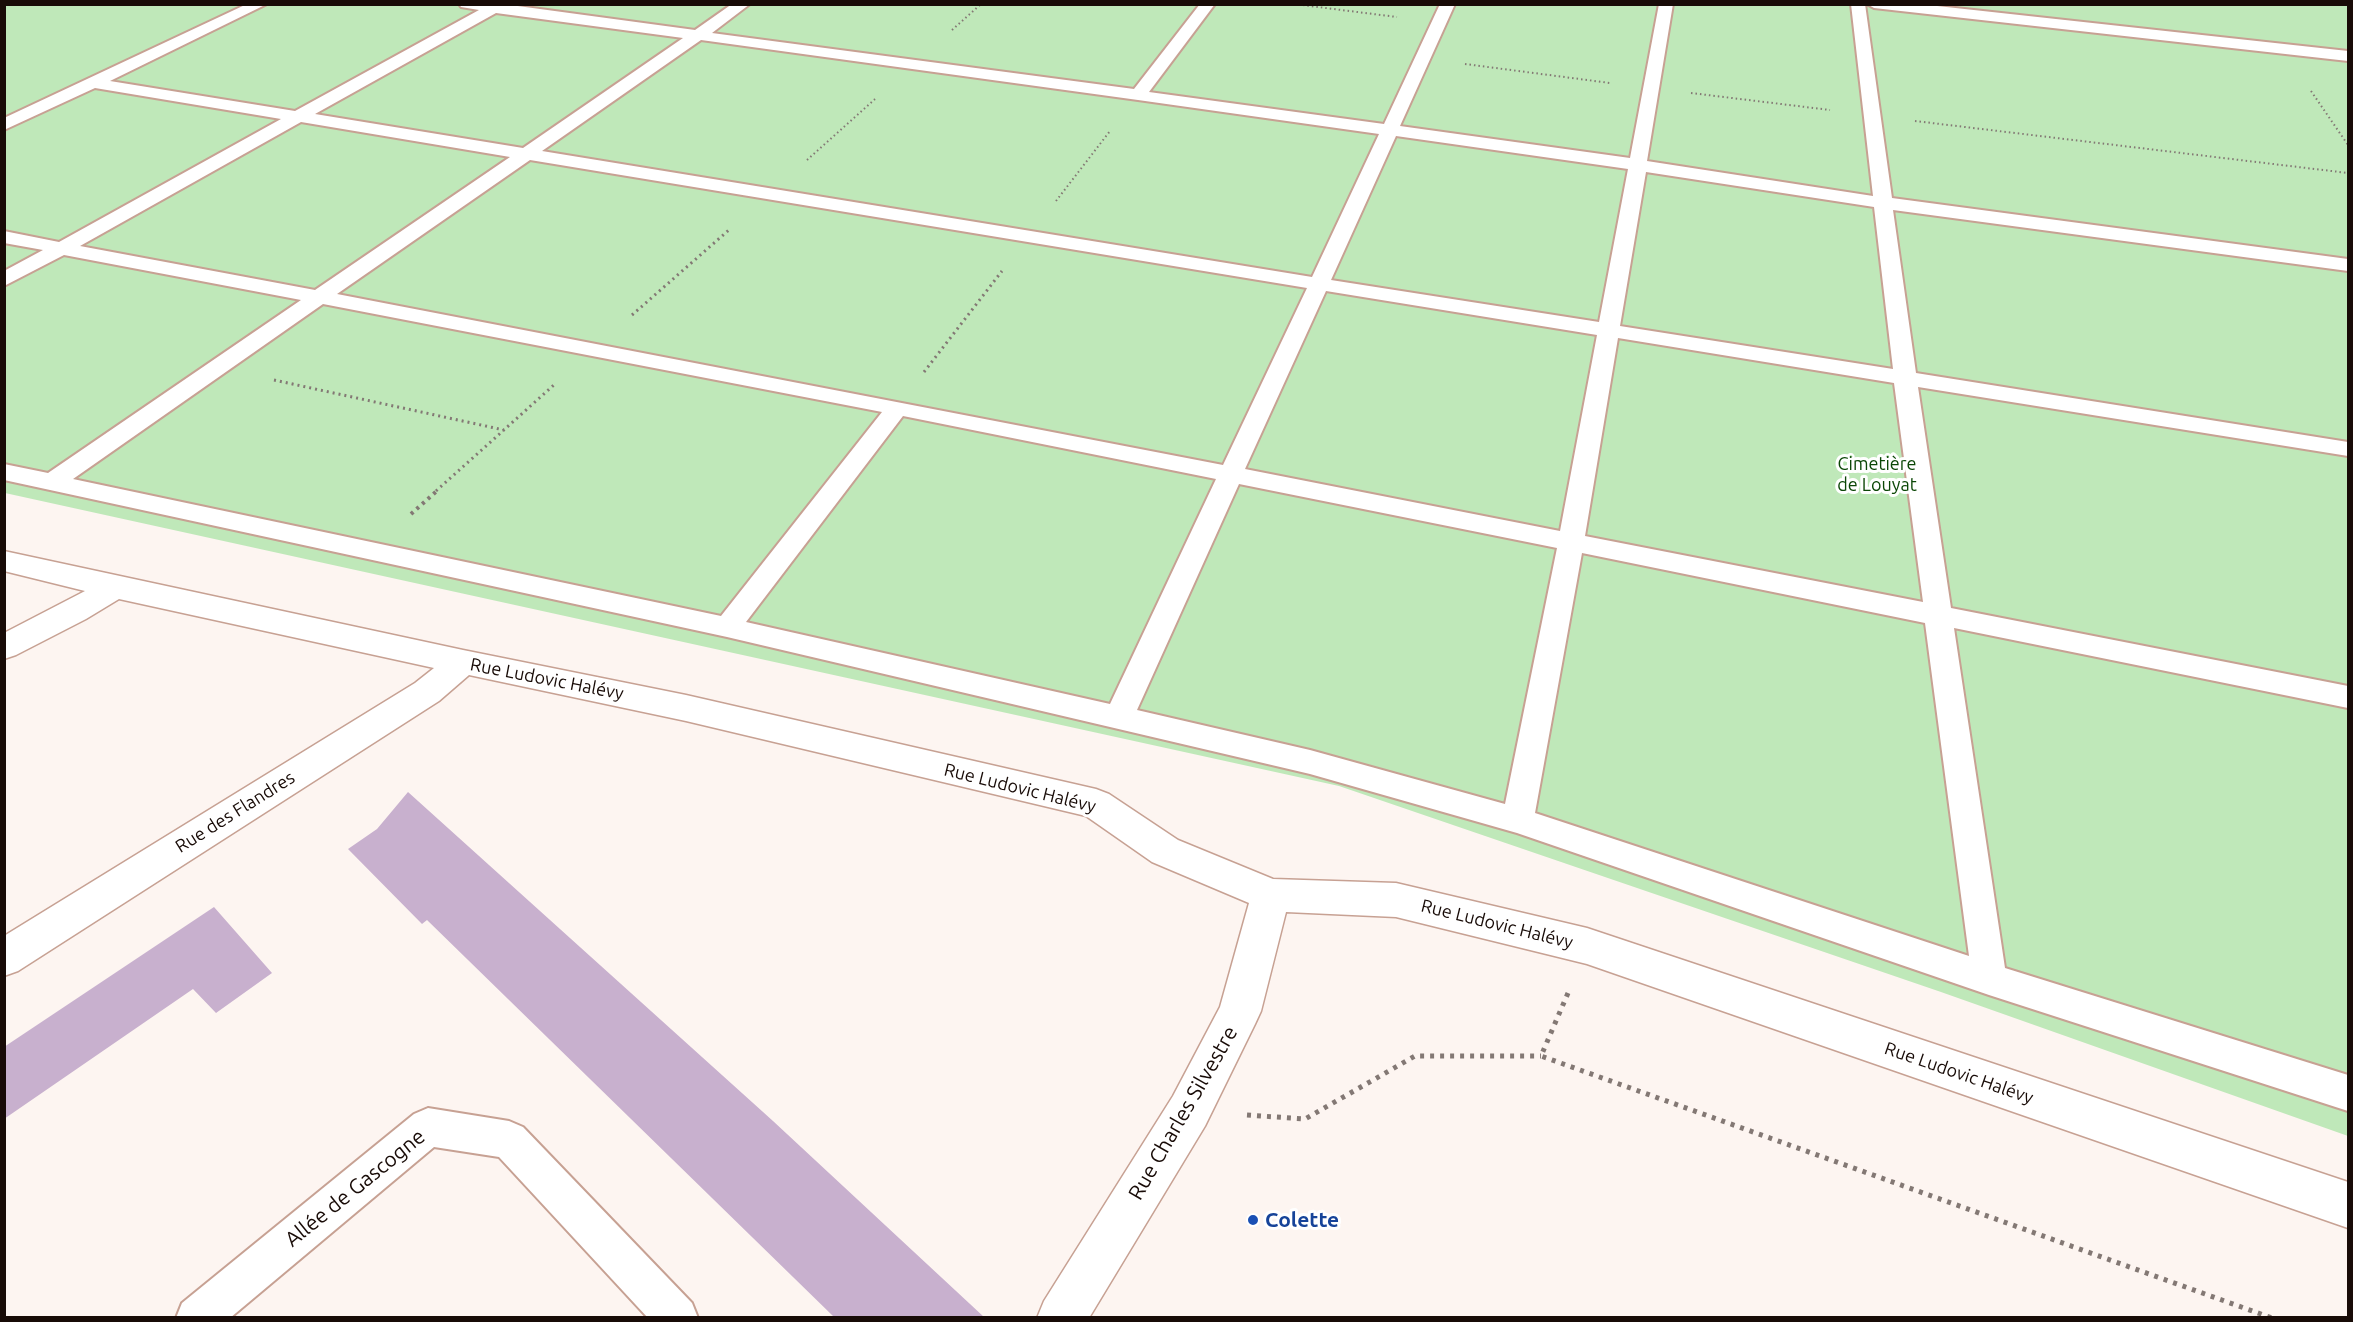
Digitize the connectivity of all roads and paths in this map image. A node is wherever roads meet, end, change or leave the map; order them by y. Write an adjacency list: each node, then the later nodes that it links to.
1 (260, 4): 15 (lane)
2 (466, 4): 10 (lane)
3 (743, 4): 12 (lane)
4 (981, 4): 14 (path)
5 (1208, 4): 16 (lane)
6 (1294, 4): 11 (path)
7 (1666, 4): 21 (lane)
8 (1858, 4): 23 (lane)
9 (1874, 4): 13 (lane)
10 (496, 6): 12 (lane); 17 (lane)
11 (1444, 13): 19 (lane)
12 (698, 36): 14 (lane); 20 (lane)
13 (2349, 56)
14 (914, 65): 16 (lane); 22 (path)
15 (93, 83): 17 (lane); 18 (lane)
16 (1138, 95): 19 (lane)
17 (300, 116): 20 (lane); 25 (lane)
18 (4, 125)
19 (1390, 130): 21 (lane); 28 (lane)
20 (526, 155): 22 (lane); 29 (lane)
21 (1638, 165): 23 (lane); 30 (lane)
22 (769, 194): 28 (lane); 31 (path)
23 (1883, 203): 26 (lane); 33 (lane)
24 (4, 237): 25 (lane)
25 (62, 249): 27 (lane); 29 (lane)
26 (2349, 265)
27 (4, 280)
28 (1319, 284): 30 (lane); 38 (lane)
29 (320, 297): 31 (lane); 32 (lane)
30 (1608, 331): 33 (lane); 40 (lane)
31 (593, 349): 34 (lane); 35 (path)
32 (218, 368): 35 (path); 39 (lane)
33 (1905, 378): 36 (lane); 44 (lane)
34 (897, 408): 38 (lane); 45 (lane)
35 (504, 430): 41 (path)
36 (2349, 449)
37 (4, 472): 39 (lane)
38 (1231, 475): 40 (lane); 49 (lane)
39 (52, 482): 41 (lane)
40 (1571, 543): 44 (lane); 50 (lane)
41 (371, 551): 45 (lane)
42 (4, 561): 43 (street, Rue Ludovic Halévy)
43 (115, 587): 46 (street); 47 (street, Rue Ludovic Halévy)
44 (1939, 616): 48 (lane); 54 (lane)
45 (727, 627): 49 (lane)
46 (4, 647)
47 (463, 662): 51 (street, Rue Ludovic Halévy); 53 (street, Rue des Flandres)
48 (2349, 697)
49 (1119, 717): 50 (lane)
50 (1518, 820): 54 (lane)
51 (1271, 895): 52 (street, Rue Ludovic Halévy); 57 (street, Rue Charles Silvestre)
52 (1587, 946): 55 (path); 58 (street, Rue Ludovic Halévy)
53 (4, 958)
54 (1989, 979): 56 (lane)
55 (1541, 1056): 57 (path); 62 (path)
56 (2349, 1093)
57 (1189, 1111): 61 (street, Rue Charles Silvestre)
58 (2349, 1205)
59 (197, 1317): 60 (lane, Allée de Gascogne)
60 (677, 1317)
61 (1061, 1317)
62 (2272, 1317)

